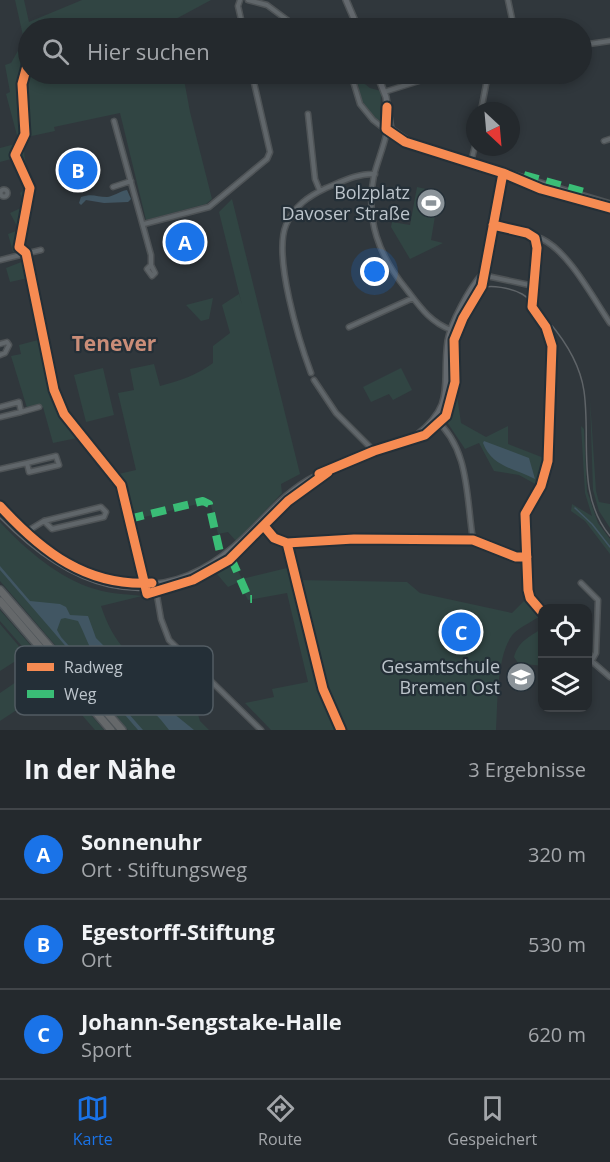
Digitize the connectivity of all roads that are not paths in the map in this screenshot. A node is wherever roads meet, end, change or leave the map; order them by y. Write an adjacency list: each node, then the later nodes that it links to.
1 (240, 0): 5 (street)
2 (248, 0): 6 (street)
3 (346, 0): 7 (street)
4 (508, 0): 8 (street)
5 (241, 18)
6 (285, 18)
7 (354, 18)
8 (512, 18)
9 (610, 40): 10 (street)
10 (592, 43)
11 (254, 84): 31 (street)
12 (354, 84): 20 (street)
13 (380, 84): 16 (street)
14 (409, 84): 16 (street)
15 (486, 84): 17 (street)
16 (384, 92): 20 (street)
17 (483, 102)
18 (308, 114): 29 (street)
19 (114, 121): 27 (street)
20 (389, 130): 24 (street); 26 (street)
21 (610, 139): 22 (street)
22 (604, 141)
23 (472, 156): 24 (street)
24 (471, 162): 25 (street)
25 (503, 173): 30 (street); 32 (street)
26 (375, 174): 29 (street); 41 (street)
27 (131, 181): 28 (street); 31 (street)
28 (113, 188)
29 (320, 191): 47 (street)
30 (610, 204)
31 (144, 224): 36 (street)
32 (493, 225): 33 (street); 37 (street)
33 (535, 238): 38 (street); 42 (street)
34 (41, 250): 35 (street)
35 (0, 260)
36 (151, 265)
37 (482, 275): 38 (street); 39 (street); 40 (street)
38 (534, 286): 63 (street)
39 (471, 292): 40 (street); 44 (street)
40 (477, 297): 53 (street)
41 (413, 298): 43 (street); 44 (street)
42 (610, 323)
43 (350, 327)
44 (450, 330): 53 (street)
45 (0, 344): 46 (street)
46 (0, 355)
47 (311, 373)
48 (314, 380): 54 (street)
49 (0, 407): 51 (street)
50 (39, 408): 51 (street)
51 (21, 412): 52 (street)
52 (0, 417)
53 (437, 421): 54 (street); 62 (street)
54 (374, 451): 57 (street)
55 (27, 463): 55 (street); 56 (street)
56 (0, 469)
57 (328, 472): 64 (street); 67 (street)
58 (0, 506): 60 (street)
59 (44, 521): 59 (street); 60 (street)
60 (26, 533): 64 (street)
61 (274, 538): 62 (street)
62 (473, 540): 63 (street)
63 (527, 557): 69 (street)
64 (153, 583): 67 (street)
65 (581, 583): 73 (street)
66 (0, 590): 71 (highway)
67 (156, 590): 72 (street)
68 (0, 601): 70 (highway)
69 (538, 607)
70 (39, 646)
71 (49, 646)
72 (175, 646)
73 (591, 658)
74 (592, 662): 75 (street)
75 (610, 677)
76 (213, 683): 81 (street)
77 (98, 715): 79 (highway)
78 (109, 715): 80 (highway)
79 (111, 730)
80 (122, 730)
81 (261, 730)

